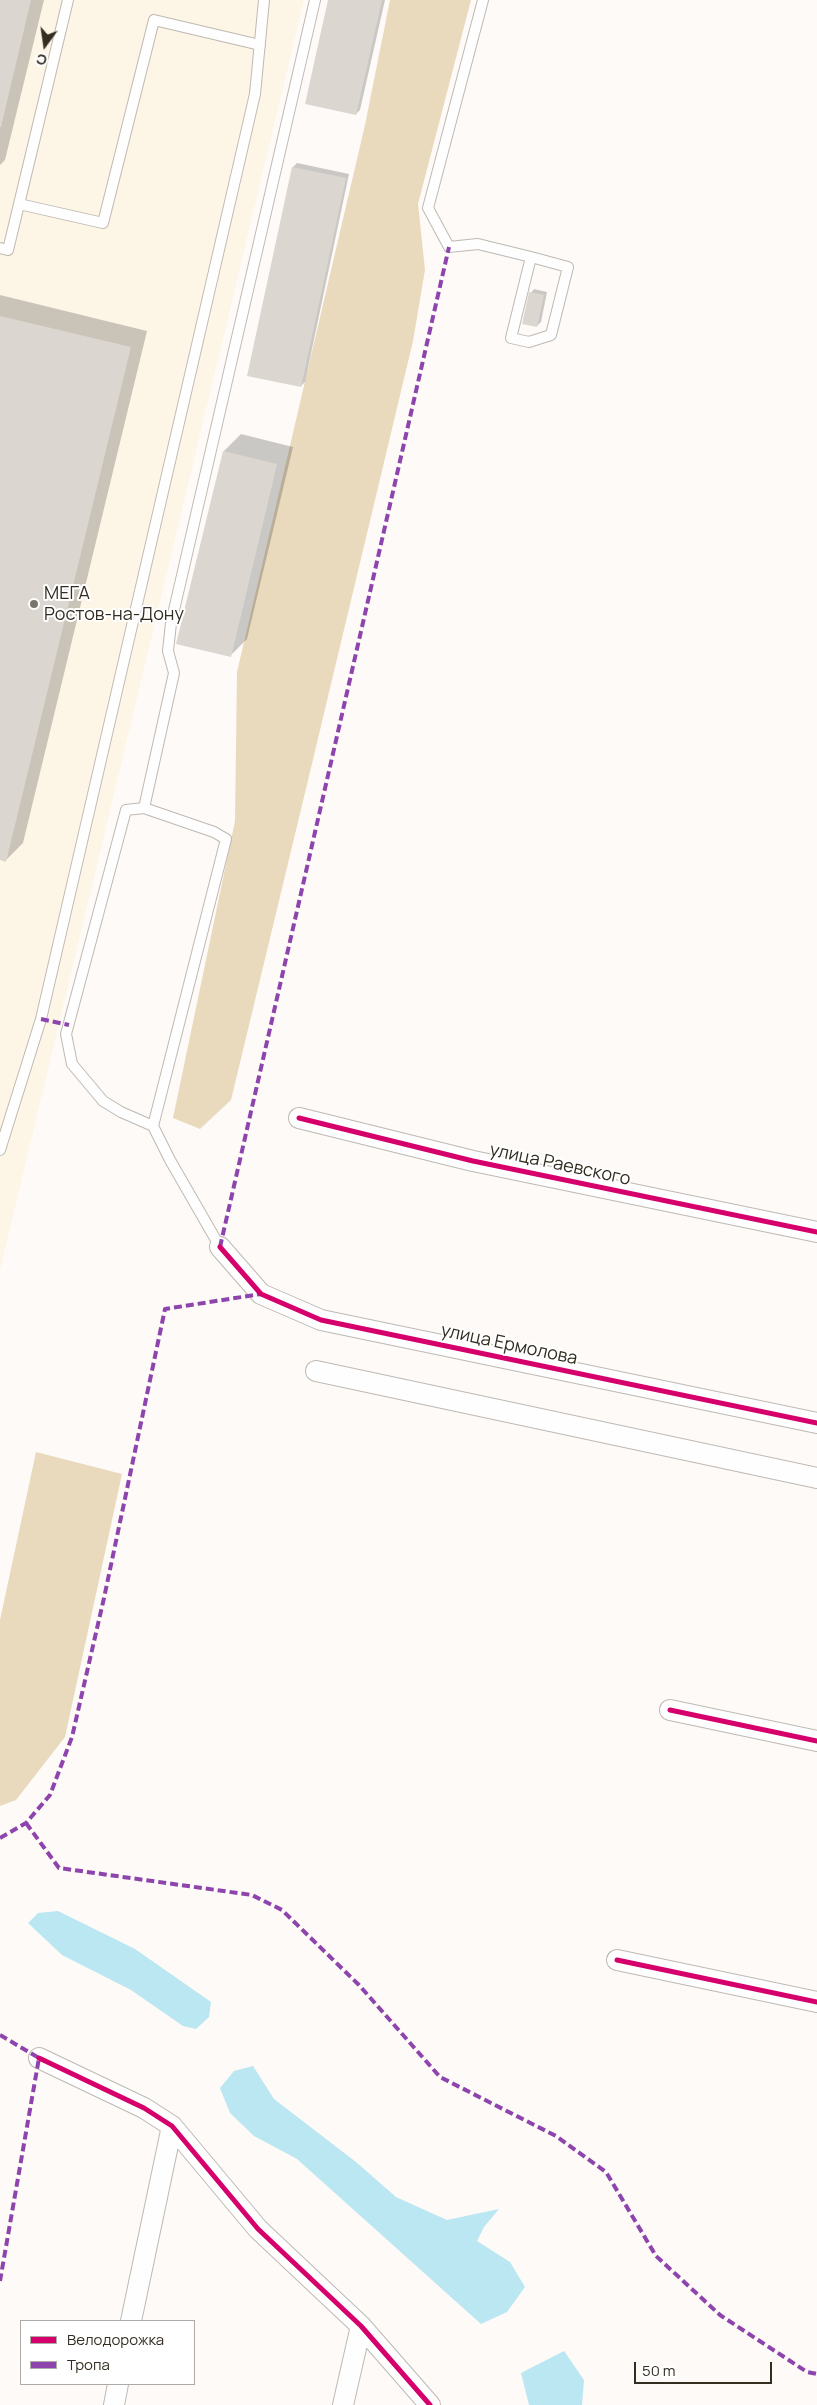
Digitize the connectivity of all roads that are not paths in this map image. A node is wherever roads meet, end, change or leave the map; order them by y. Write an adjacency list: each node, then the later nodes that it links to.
1 (68, 0): 6 (lane)
2 (264, 0): 5 (lane)
3 (315, 0): 9 (lane)
4 (483, 0): 8 (lane)
5 (260, 45): 6 (lane); 12 (lane)
6 (19, 204): 7 (lane)
7 (0, 248)
8 (531, 257): 8 (lane)
9 (144, 808): 11 (lane); 11 (lane)
10 (299, 1118): 13 (street, улица Раевского)
11 (153, 1126): 14 (lane)
12 (0, 1150)
13 (817, 1232)
14 (220, 1247): 16 (street, улица Ермолова)
15 (316, 1371): 17 (street)
16 (817, 1423)
17 (817, 1478)
18 (670, 1710): 19 (street)
19 (817, 1741)
20 (617, 1960): 21 (street)
21 (817, 2002)
22 (39, 2058): 23 (street)
23 (172, 2126): 24 (street); 25 (street)
24 (131, 2320)
25 (361, 2326): 28 (street); 29 (street)
26 (118, 2385): 27 (street)
27 (114, 2405)
28 (343, 2405)
29 (430, 2405)

